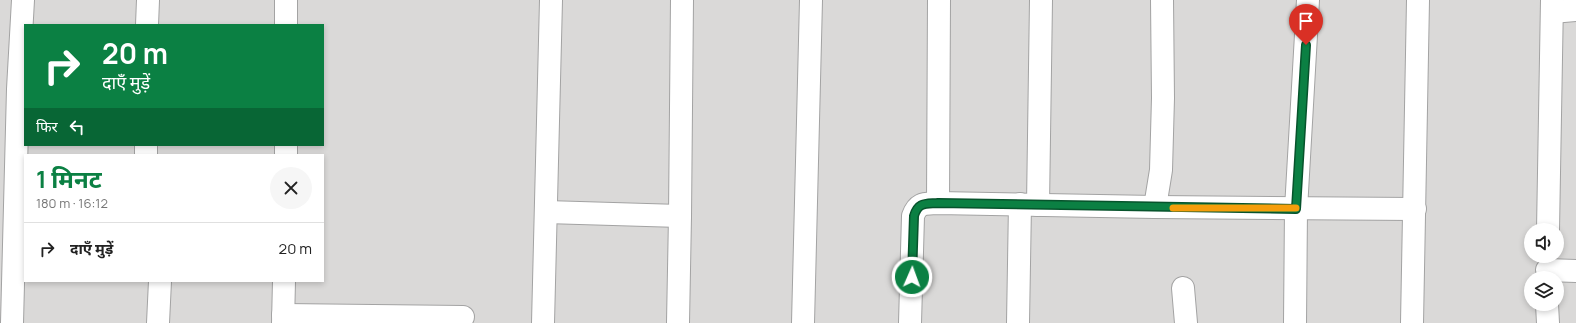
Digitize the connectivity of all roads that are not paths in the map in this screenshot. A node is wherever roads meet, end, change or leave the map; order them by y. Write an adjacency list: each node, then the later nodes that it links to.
1 (23, 0): 31 (street)
2 (148, 0): 14 (street)
3 (286, 0): 15 (street)
4 (551, 0): 21 (street)
5 (682, 0): 22 (street)
6 (811, 0): 36 (street)
7 (939, 0): 16 (street)
8 (1041, 0): 17 (street)
9 (1162, 0): 18 (street)
10 (1308, 0): 19 (street)
11 (1418, 0): 20 (street)
12 (1552, 6): 13 (street); 23 (street)
13 (1576, 10)
14 (147, 24)
15 (286, 24)
16 (938, 203): 17 (street); 37 (street)
17 (1029, 204): 18 (street); 38 (street)
18 (1155, 207): 19 (street)
19 (1296, 209): 20 (street); 40 (street)
20 (1415, 210): 41 (street)
21 (546, 212): 22 (street); 34 (street)
22 (680, 216): 35 (street)
23 (1548, 223)
24 (1547, 268): 25 (street)
25 (1576, 271)
26 (160, 282): 33 (street)
27 (284, 282): 32 (street)
28 (1184, 288): 39 (street)
29 (1547, 311): 42 (street)
30 (463, 316): 32 (street)
31 (8, 318)
32 (283, 319)
33 (158, 323)
34 (543, 323)
35 (678, 323)
36 (803, 323)
37 (910, 323)
38 (1018, 323)
39 (1186, 323)
40 (1295, 323)
41 (1412, 323)
42 (1548, 323)

